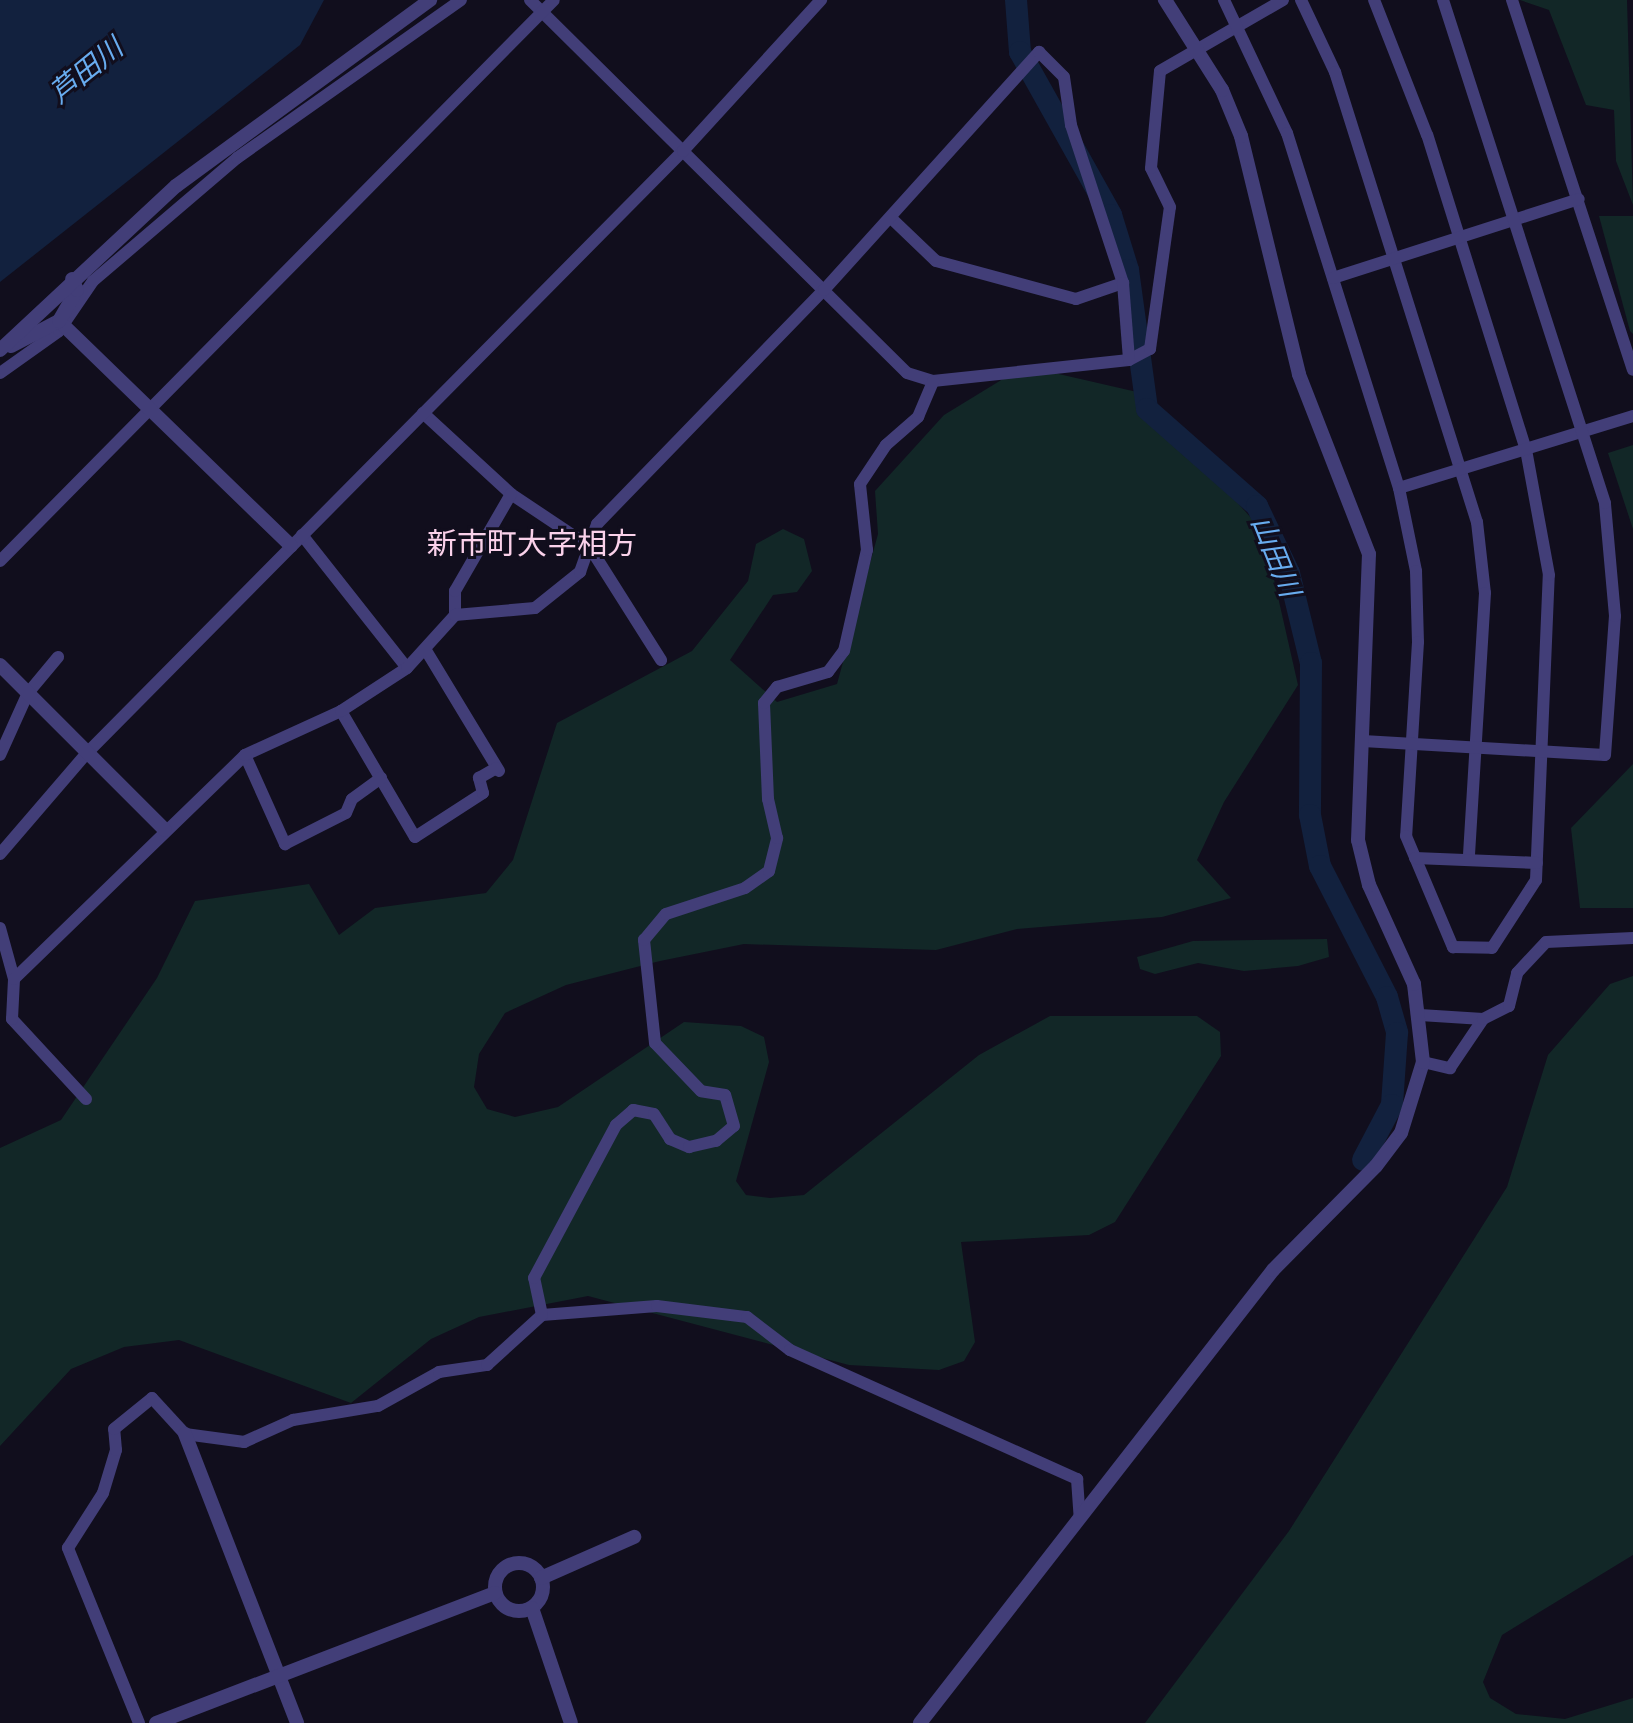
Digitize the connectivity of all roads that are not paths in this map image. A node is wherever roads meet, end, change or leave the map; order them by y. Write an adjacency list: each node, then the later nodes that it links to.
1 (430, 0): 23 (street)
2 (461, 0): 26 (street)
3 (530, 0): 13 (street)
4 (554, 0): 13 (street)
5 (821, 0): 16 (street)
6 (1165, 0): 15 (street)
7 (1224, 0): 14 (street)
8 (1283, 0): 14 (street)
9 (1301, 0): 21 (street)
10 (1374, 0): 20 (street)
11 (1443, 0): 19 (street)
12 (1512, 0): 17 (street)
13 (542, 12): 16 (street); 32 (street)
14 (1240, 23): 15 (street); 22 (street)
15 (1197, 46): 28 (street); 52 (street)
16 (683, 151): 25 (street); 33 (street)
17 (1579, 199): 19 (street); 29 (street)
18 (891, 218): 24 (street); 24 (street); 25 (street)
19 (1518, 219): 20 (street); 35 (street)
20 (1459, 238): 21 (street); 36 (street)
21 (1396, 258): 22 (street); 37 (street)
22 (1333, 278): 38 (street)
23 (72, 279): 26 (street); 27 (street)
24 (1123, 283): 28 (street)
25 (824, 290): 31 (street); 42 (street)
26 (62, 323): 27 (street); 30 (street); 32 (street)
27 (2, 347)
28 (1129, 360): 31 (street)
29 (1633, 370)
30 (0, 373)
31 (933, 381): 74 (street)
32 (150, 408): 41 (street); 43 (street)
33 (423, 413): 39 (street); 40 (street)
34 (1633, 416): 35 (street)
35 (1587, 431): 36 (street); 55 (street)
36 (1526, 450): 37 (street); 55 (street)
37 (1462, 468): 38 (street); 53 (street)
38 (1399, 488): 54 (street)
39 (511, 494): 42 (street); 44 (street)
40 (302, 535): 41 (street); 49 (street)
41 (291, 546): 56 (street)
42 (589, 546): 44 (street); 47 (street)
43 (0, 561)
44 (455, 615): 45 (street)
45 (427, 652): 49 (street); 59 (street)
46 (58, 657): 50 (street)
47 (661, 660)
48 (0, 665): 50 (street)
49 (407, 668): 51 (street)
50 (28, 693): 56 (street); 57 (street)
51 (341, 711): 58 (street); 59 (street)
52 (1363, 741): 54 (street); 68 (street)
53 (1477, 742): 54 (street); 55 (street); 62 (street)
54 (1412, 744): 63 (street)
55 (1542, 751): 64 (street)
56 (87, 753): 60 (street); 61 (street)
57 (0, 755)
58 (245, 755): 59 (street); 60 (street)
59 (381, 778)
60 (165, 830): 67 (street)
61 (0, 854)
62 (1469, 855): 63 (street); 64 (street)
63 (1415, 858): 64 (street)
64 (1537, 863)
65 (0, 928): 67 (street)
66 (1633, 938): 70 (street)
67 (14, 979): 69 (street)
68 (1420, 1015): 70 (street); 72 (street)
69 (12, 1019): 71 (street); 73 (street)
70 (1483, 1019): 72 (street)
71 (0, 1027)
72 (1423, 1062): 77 (street)
73 (86, 1099)
74 (542, 1315): 75 (street); 76 (street)
75 (185, 1434): 83 (street); 84 (street)
76 (1077, 1479): 77 (street); 78 (street)
77 (1101, 1491): 78 (street)
78 (1080, 1518): 88 (street)
79 (634, 1537): 80 (street)
80 (541, 1578): 81 (street); 82 (street)
81 (495, 1593): 82 (street); 83 (street)
82 (532, 1608): 87 (street)
83 (280, 1676): 85 (street); 86 (street)
84 (139, 1723)
85 (156, 1723)
86 (297, 1723)
87 (571, 1723)
88 (920, 1723)

